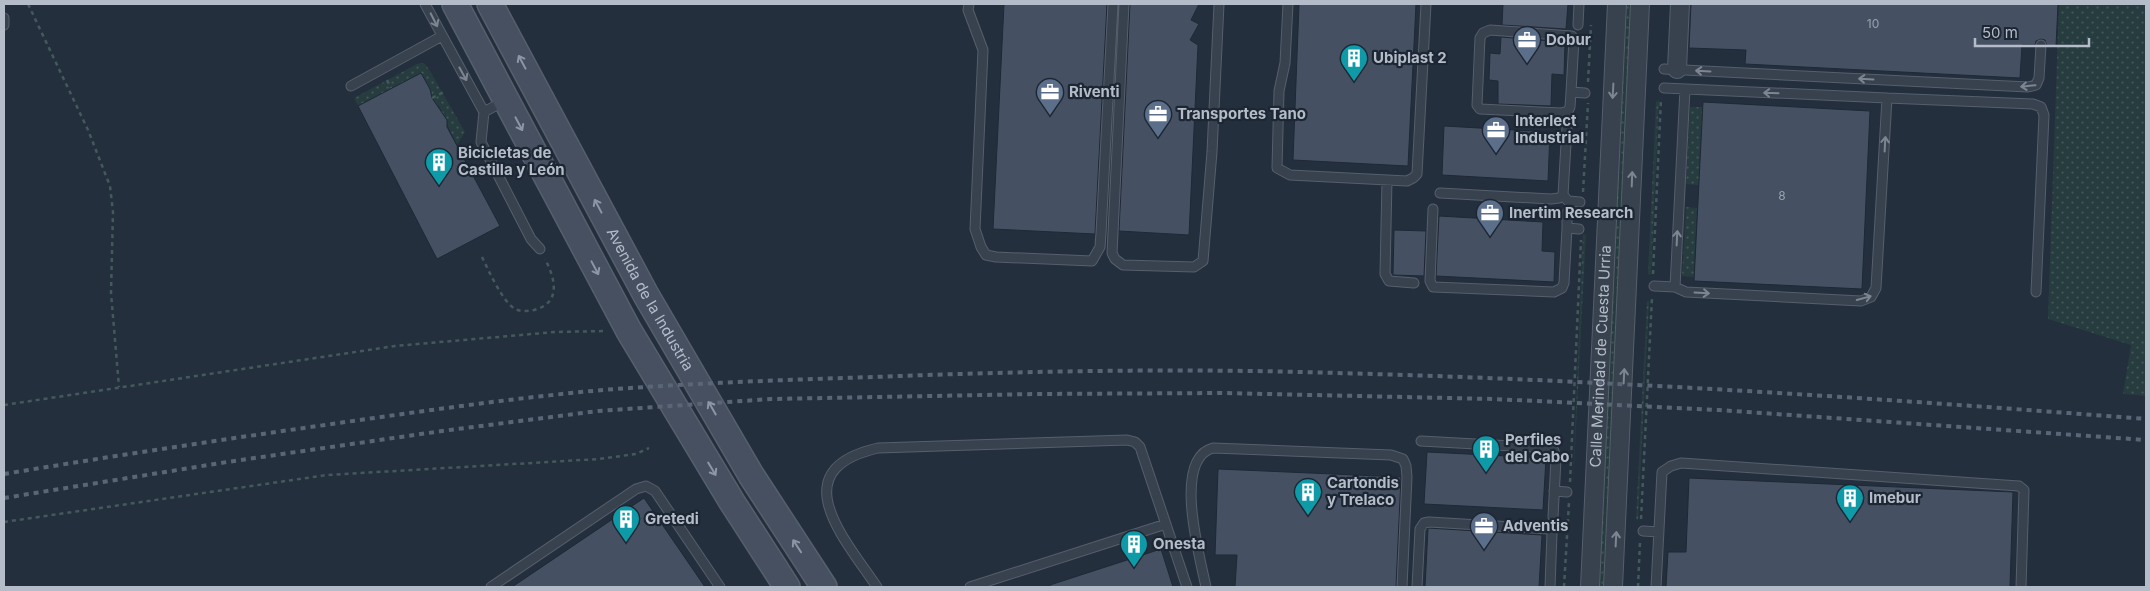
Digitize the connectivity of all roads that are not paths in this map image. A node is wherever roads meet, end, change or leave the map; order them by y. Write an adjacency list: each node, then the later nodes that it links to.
1 (425, 4): 17 (lane, one-way to 17)
2 (455, 4): 26 (main road)
3 (490, 4): 52 (main road, Avenida de la Industria, one-way to 3)
4 (969, 4): 5 (lane)
5 (1113, 4)
6 (1124, 4): 7 (lane)
7 (1219, 4)
8 (1288, 4): 29 (lane)
9 (1426, 4): 29 (lane)
10 (1579, 4): 16 (lane)
11 (1617, 4): 60 (street, Calle Merindad de Cuesta Urria, one-way to 60)
12 (1640, 4): 61 (street, Calle Merindad de Cuesta Urria, one-way to 12)
13 (1680, 4): 19 (street)
14 (4, 18): 15 (lane)
15 (4, 25)
16 (1578, 25)
17 (442, 36): 20 (lane); 27 (lane, one-way to 27)
18 (2041, 45): 19 (lane, one-way to 19)
19 (1671, 69)
20 (351, 86)
21 (1664, 88): 22 (lane)
22 (1685, 89): 25 (lane, one-way to 22); 40 (lane, one-way to 22)
23 (1587, 91): 24 (lane)
24 (1571, 92): 24 (lane)
25 (1887, 98): 40 (lane, one-way to 25); 41 (lane)
26 (506, 100): 27 (lane); 51 (main road, one-way to 51)
27 (484, 112): 37 (lane)
28 (1566, 126): 31 (lane)
29 (1387, 180): 38 (lane)
30 (1440, 193): 31 (lane)
31 (1563, 194): 32 (lane)
32 (1580, 202)
33 (1433, 209): 35 (lane)
34 (1568, 213): 35 (lane)
35 (1567, 228): 36 (lane)
36 (1580, 233)
37 (540, 249)
38 (1414, 283)
39 (1654, 286): 40 (lane)
40 (1675, 287)
41 (2036, 292)
42 (1420, 441): 43 (lane)
43 (1554, 491): 44 (lane); 45 (lane)
44 (1568, 496)
45 (1553, 516)
46 (1166, 524): 53 (lane); 54 (lane); 55 (lane)
47 (1643, 531): 48 (lane)
48 (1658, 532): 62 (lane); 63 (lane)
49 (491, 587): 50 (lane)
50 (720, 587)
51 (787, 587)
52 (824, 587)
53 (877, 587)
54 (970, 587)
55 (1187, 587)
56 (1206, 587): 57 (lane)
57 (1402, 587)
58 (1417, 587): 59 (lane)
59 (1550, 587)
60 (1590, 587)
61 (1613, 587)
62 (1656, 587)
63 (2021, 587)

